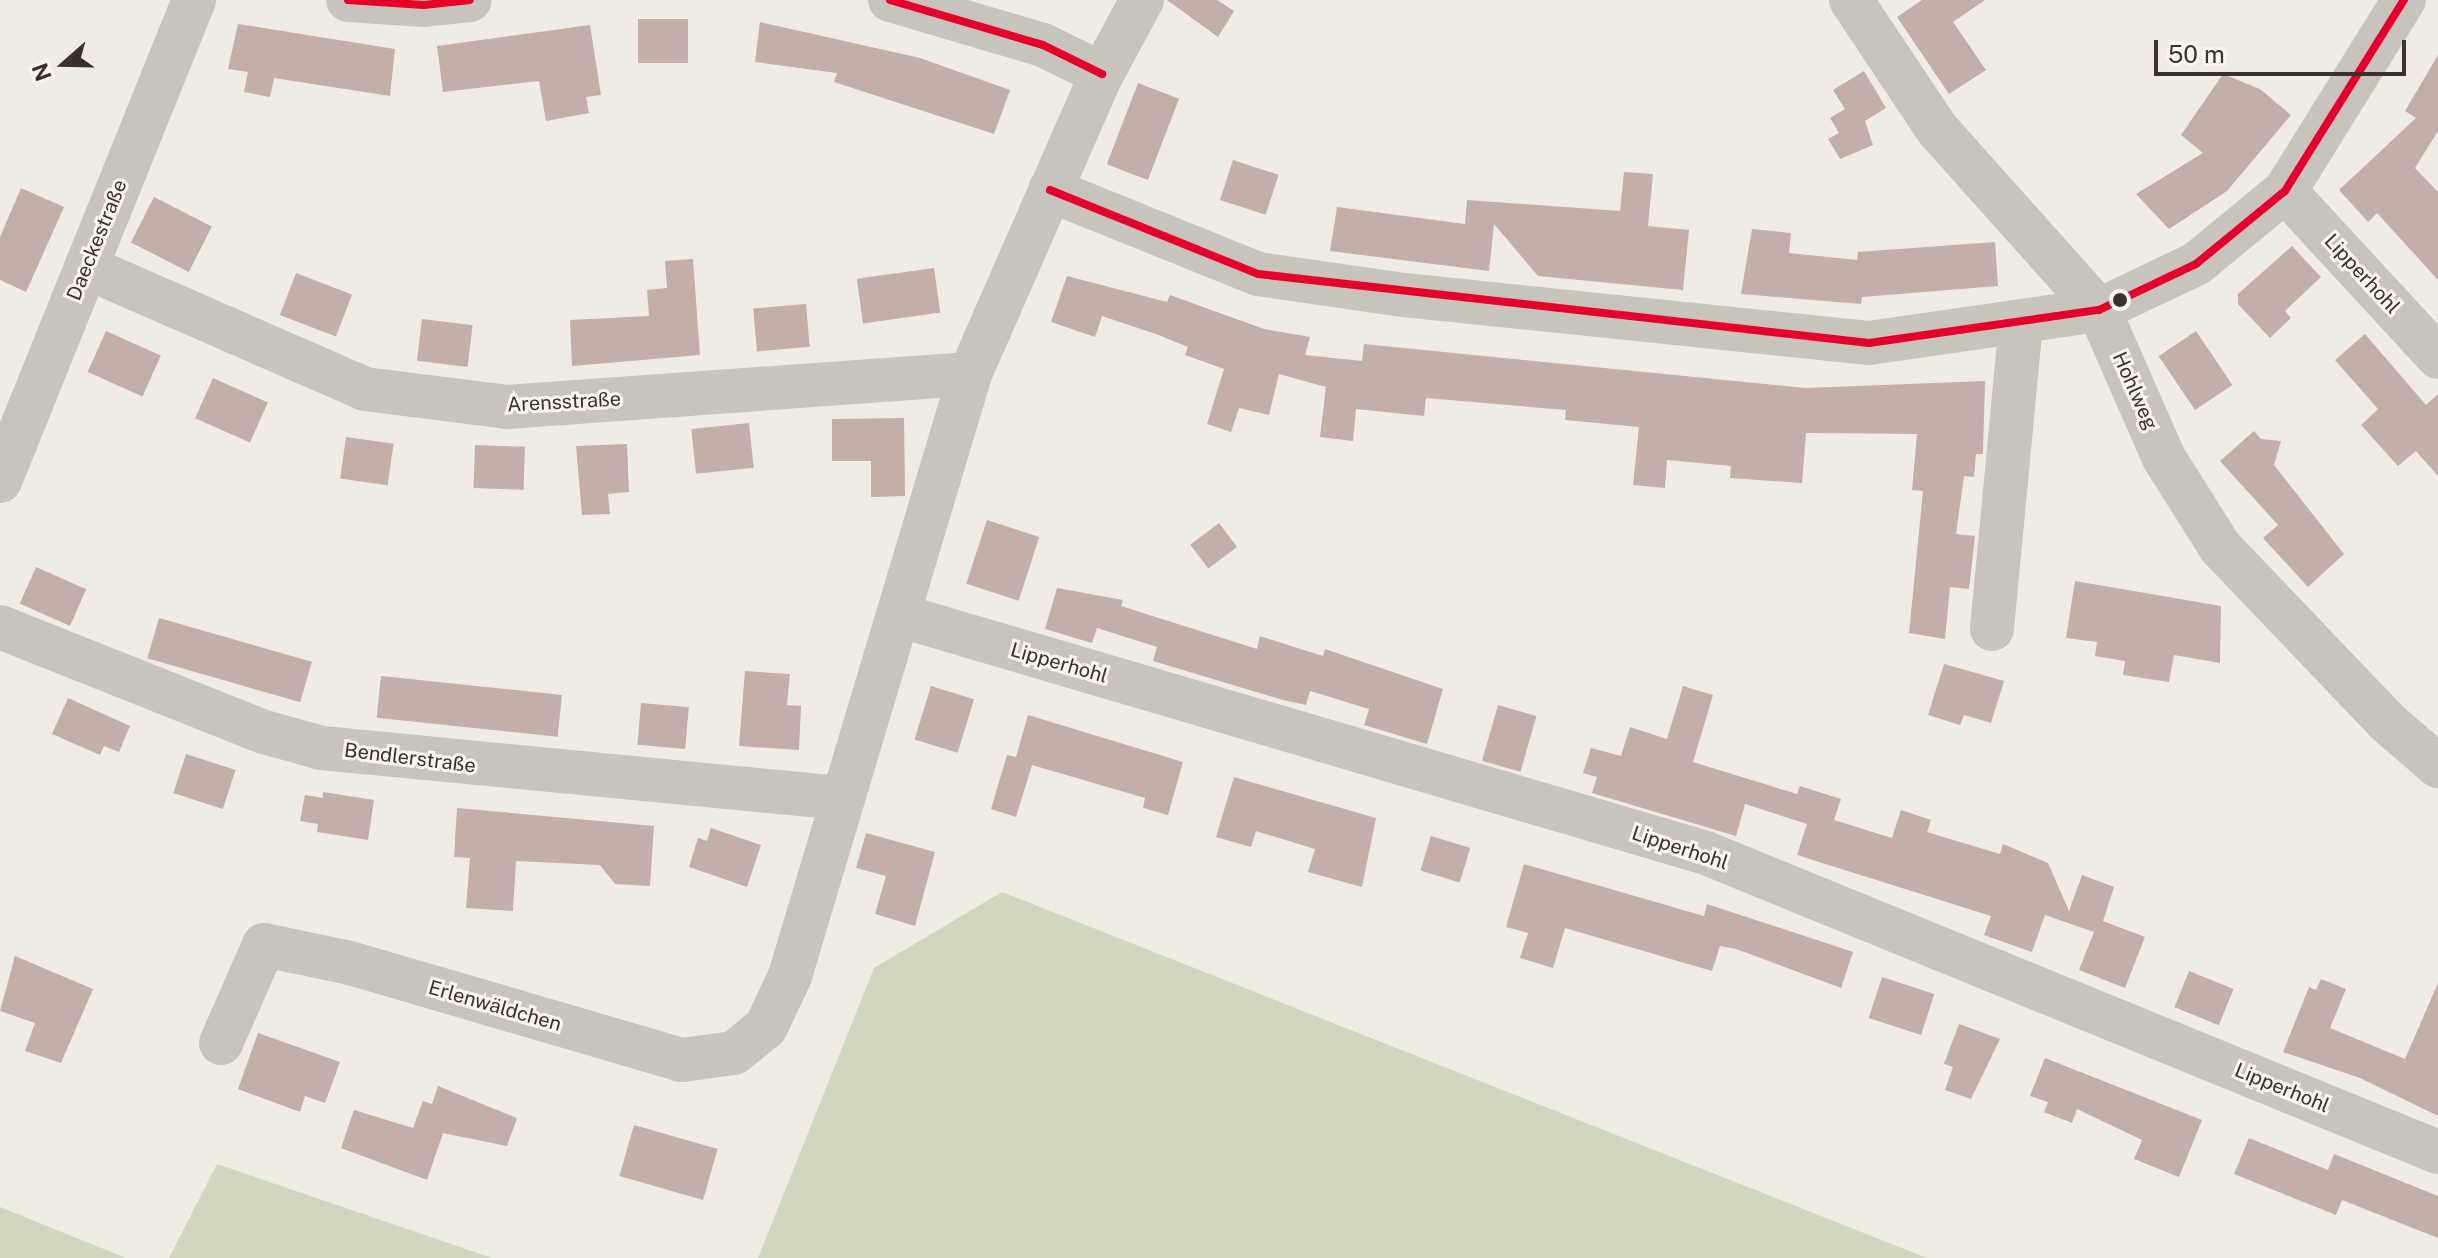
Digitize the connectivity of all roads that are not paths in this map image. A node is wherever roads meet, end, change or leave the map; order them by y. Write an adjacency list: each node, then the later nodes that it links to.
1 (194, 0): 11 (street, Daeckestraße)
2 (348, 0): 3 (street)
3 (470, 0)
4 (890, 0): 8 (street)
5 (1142, 0): 8 (street)
6 (1851, 0): 12 (street, Hohlweg)
7 (2404, 0): 10 (street)
8 (1102, 74): 9 (street)
9 (1050, 190): 13 (street); 15 (street)
10 (2285, 191): 12 (street); 14 (street, Lipperhohl)
11 (86, 267): 15 (street, Arensstraße); 16 (street, Daeckestraße)
12 (2099, 310): 13 (street); 20 (street, Hohlweg)
13 (2021, 321): 19 (street)
14 (2438, 357)
15 (970, 374): 17 (street)
16 (0, 481)
17 (898, 615): 21 (street); 23 (street, Lipperhohl)
18 (0, 627): 21 (street, Bendlerstraße)
19 (1992, 629)
20 (2438, 766)
21 (840, 798): 22 (street, Erlenwäldchen)
22 (221, 1043)
23 (2438, 1152)

